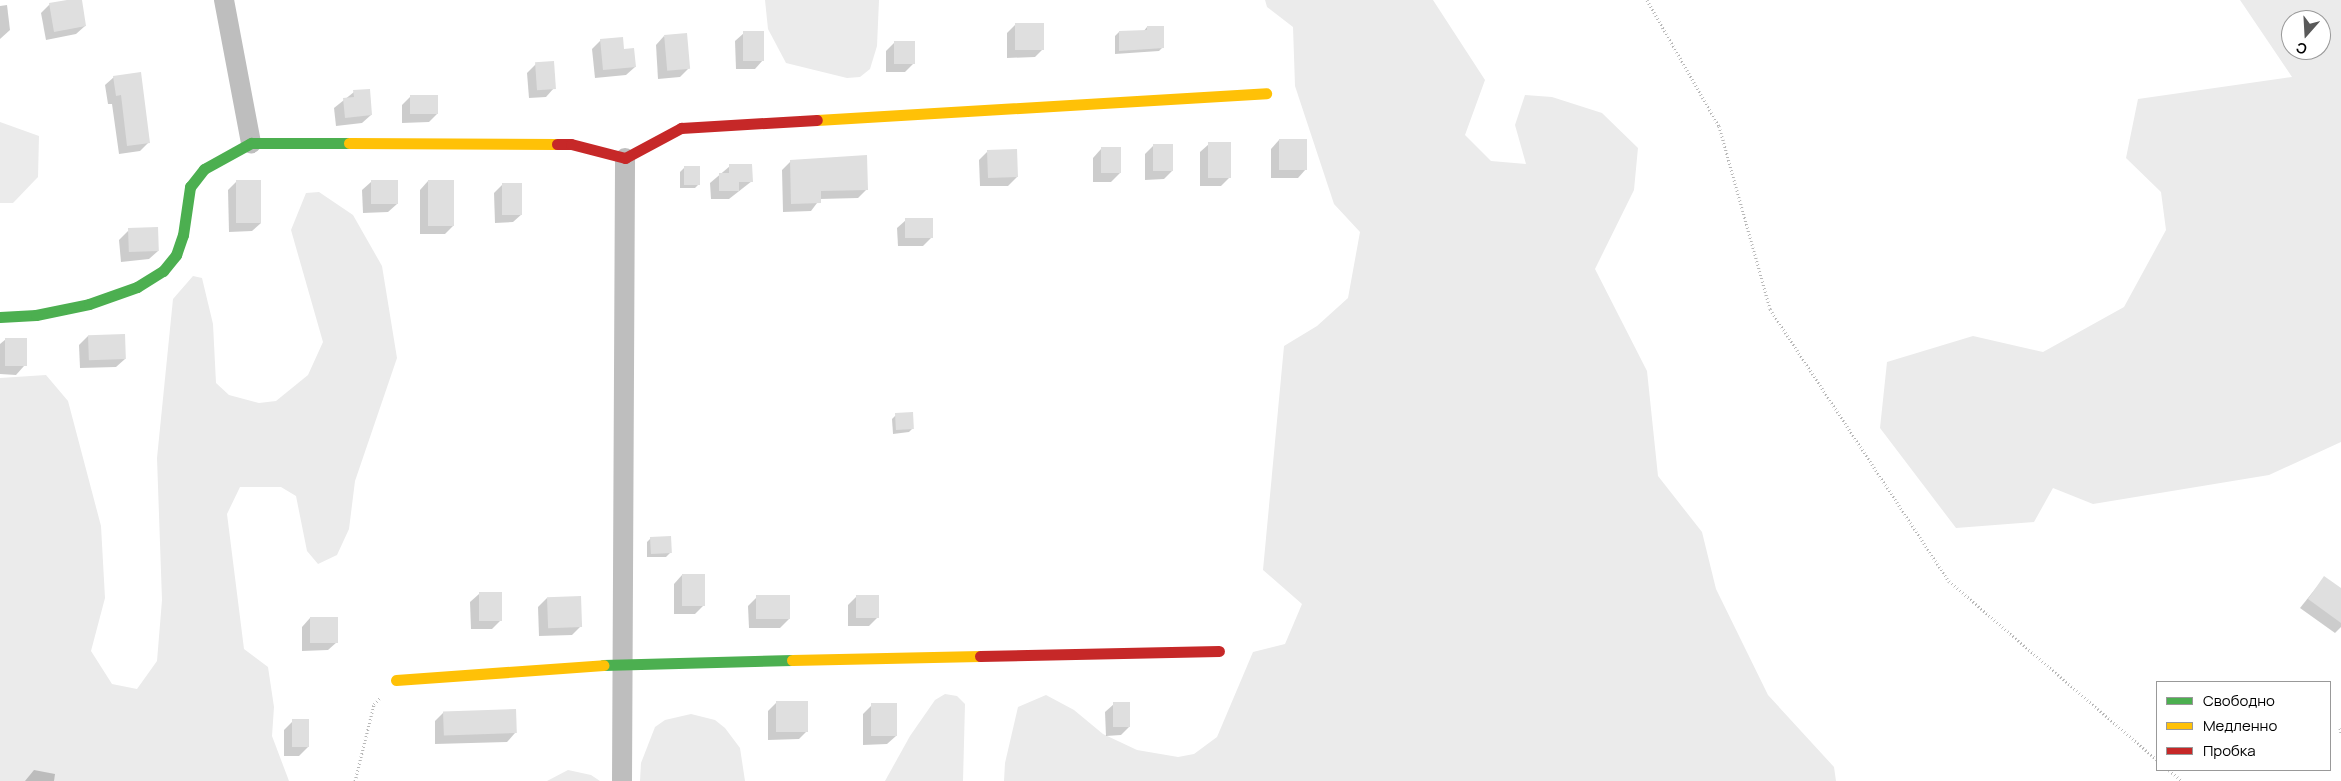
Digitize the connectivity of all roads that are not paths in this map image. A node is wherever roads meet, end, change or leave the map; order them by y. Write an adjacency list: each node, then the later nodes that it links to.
1 (224, 0): 3 (street)
2 (1266, 93): 4 (street)
3 (251, 143): 4 (street); 5 (street)
4 (625, 158): 7 (street)
5 (0, 318)
6 (1219, 651): 7 (street)
7 (622, 664): 8 (street); 9 (street)
8 (396, 680)
9 (622, 781)

